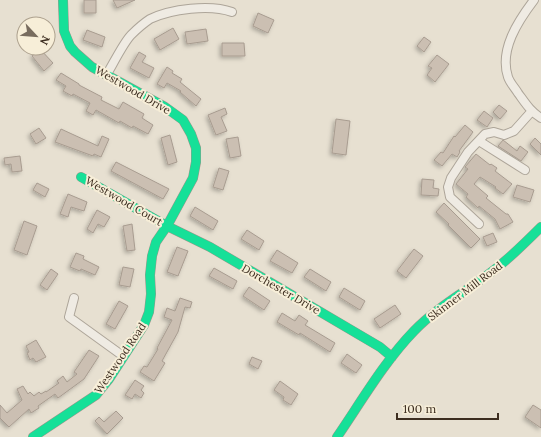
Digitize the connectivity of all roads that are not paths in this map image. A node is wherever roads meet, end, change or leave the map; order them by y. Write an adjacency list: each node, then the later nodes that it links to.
1 (63, 0): 4 (street, Westwood Drive)
2 (534, 0): 5 (street)
3 (232, 12): 4 (street)
4 (107, 74): 11 (street, Westwood Drive)
5 (531, 112): 6 (street); 7 (street)
6 (541, 118)
7 (479, 141): 8 (street); 10 (street)
8 (525, 170)
9 (81, 177): 11 (street, Westwood Court)
10 (479, 224)
11 (166, 226): 14 (street, Westwood Road); 15 (street, Dorchester Drive)
12 (541, 227): 15 (street, Skinner Mill Road)
13 (74, 298): 14 (street)
14 (123, 356): 16 (street, Westwood Road)
15 (392, 357): 17 (street, Skinner Mill Road)
16 (33, 437)
17 (337, 437)

